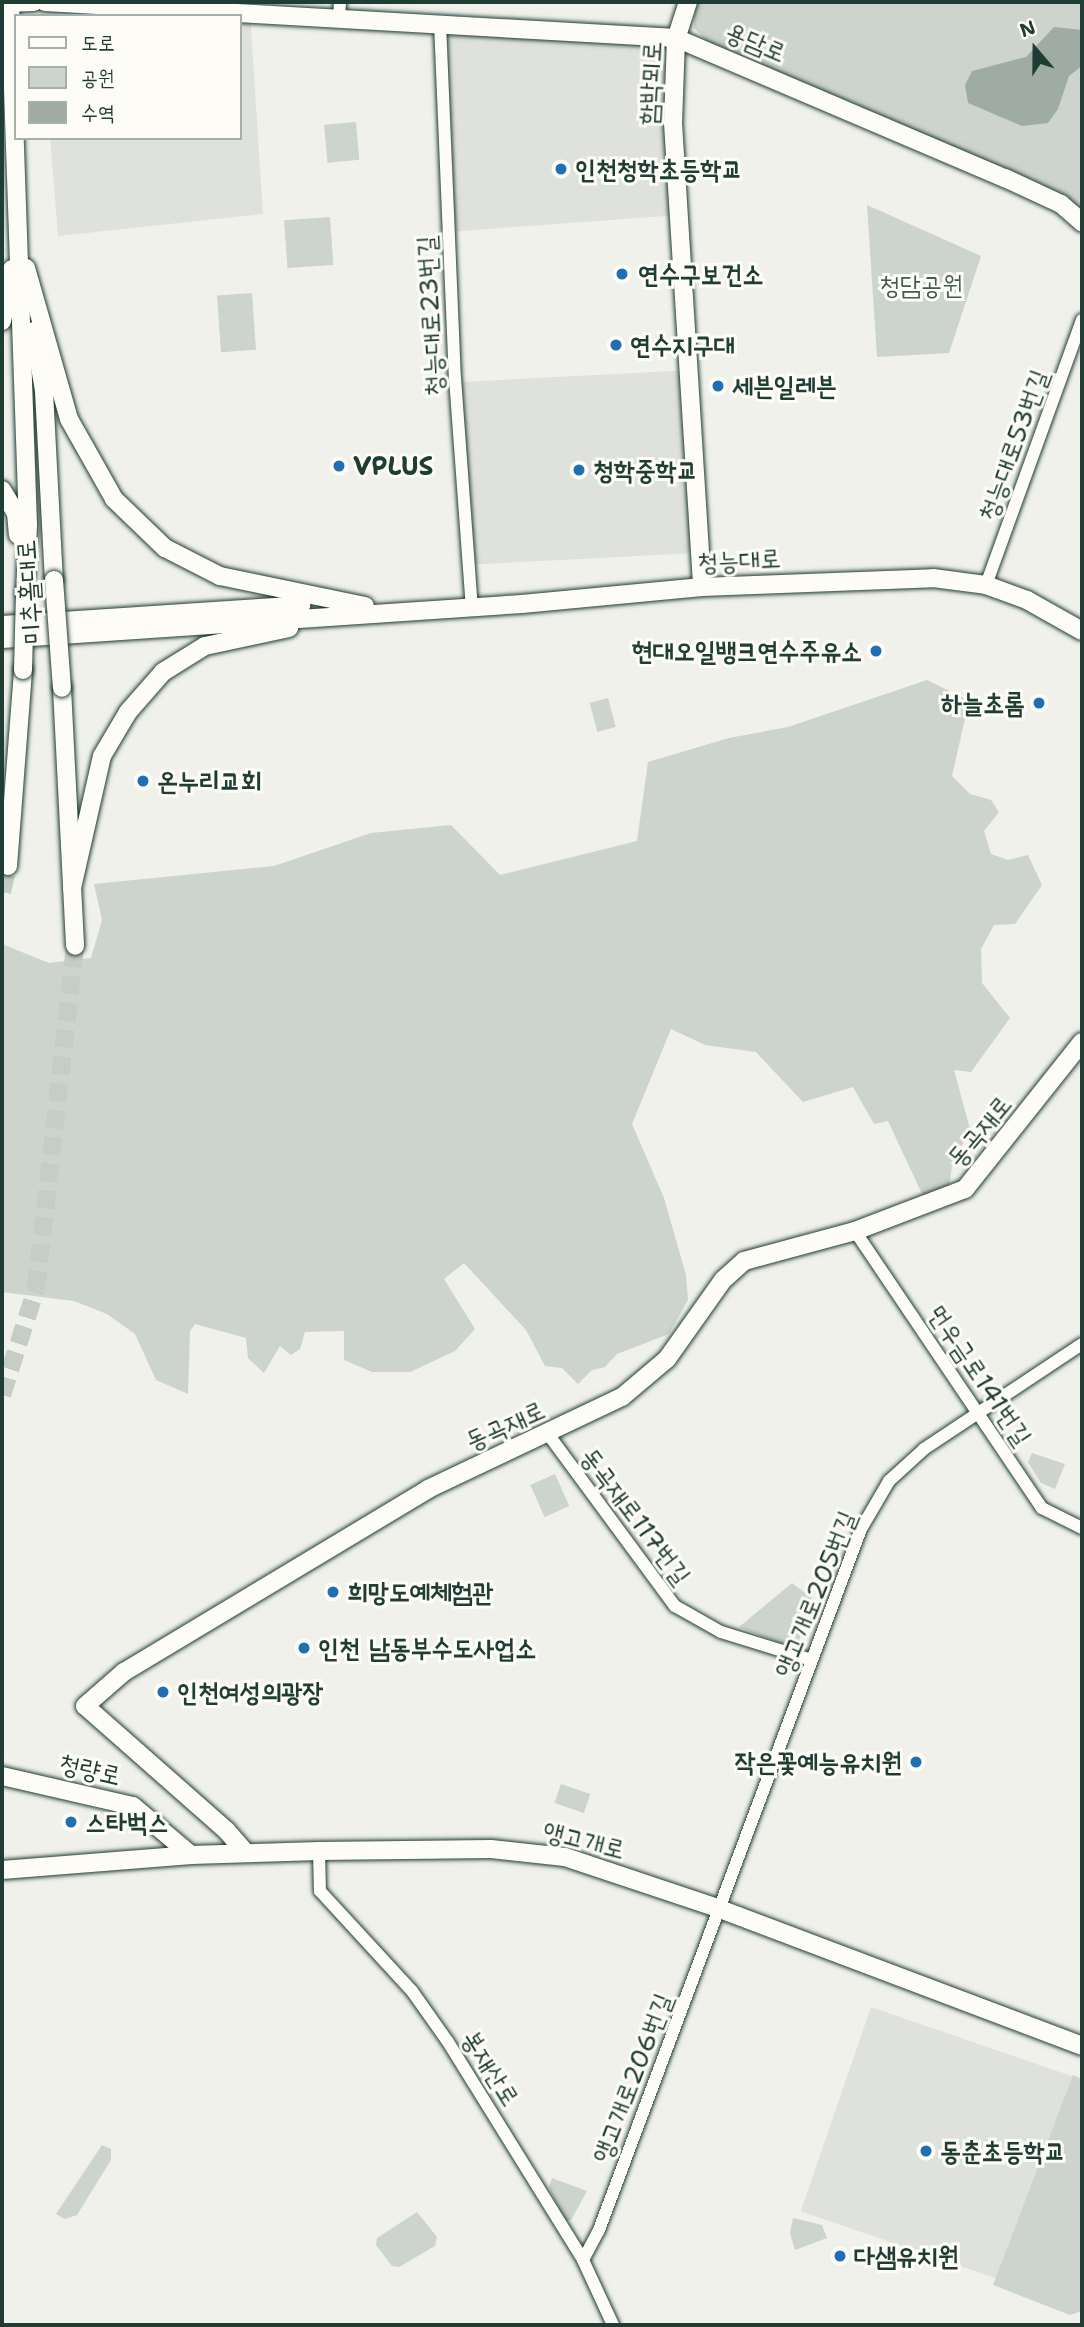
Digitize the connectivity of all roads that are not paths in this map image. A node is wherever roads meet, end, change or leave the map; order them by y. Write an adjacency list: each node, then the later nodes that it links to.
1 (34, 2): 4 (main road)
2 (45, 2): 5 (main road, 용담로)
3 (688, 2): 8 (main road, 함박뫼로)
4 (7, 3): 10 (main road, 미추홀대로)
5 (90, 3): 6 (main road, 용담로)
6 (339, 9): 7 (main road, 용담로)
7 (440, 23): 8 (main road, 용담로); 17 (street, 청능대로23번길)
8 (676, 38): 9 (main road, 용담로); 15 (main road, 함박뫼로)
9 (1082, 222)
10 (18, 238): 12 (main road); 16 (main road, 미추홀대로); 18 (main road); 23 (main road, 미추홀대로, bridge)
11 (1082, 320): 14 (street, 청능대로53번길)
12 (2, 321)
13 (2, 490): 16 (main road)
14 (986, 585): 15 (main road, 청능대로); 20 (main road, 청능대로)
15 (702, 587): 17 (main road, 청능대로)
16 (25, 593): 22 (main road, 미추홀대로, bridge)
17 (472, 607): 18 (main road, 청능대로)
18 (389, 610): 19 (main road); 21 (main road); 23 (main road)
19 (2, 625)
20 (1082, 631)
21 (2, 639)
22 (8, 866)
23 (72, 888): 24 (main road, 미추홀대로)
24 (75, 946)
25 (1082, 1042): 26 (main road, 동곡재로)
26 (855, 1231): 28 (street, 먼우금로141번길); 29 (main road, 동곡재로)
27 (1082, 1344): 28 (street, 앵고개로205번길)
28 (977, 1414): 30 (street, 먼우금로141번길); 31 (street, 앵고개로205번길)
29 (548, 1434): 31 (street, 동곡재로117번길); 34 (main road, 동곡재로)
30 (1082, 1528)
31 (812, 1660): 37 (street, 앵고개로205번길)
32 (2, 1776): 35 (main road, 청량로)
33 (319, 1851): 34 (main road, 앵고개로); 37 (main road, 앵고개로); 39 (street, 봉재산로)
34 (246, 1853): 35 (main road, 앵고개로)
35 (191, 1855): 36 (main road, 앵고개로)
36 (2, 1870)
37 (720, 1909): 38 (main road, 앵고개로); 39 (street, 앵고개로206번길)
38 (1082, 2046)
39 (583, 2260): 40 (street, 봉재산로)
40 (612, 2325)

